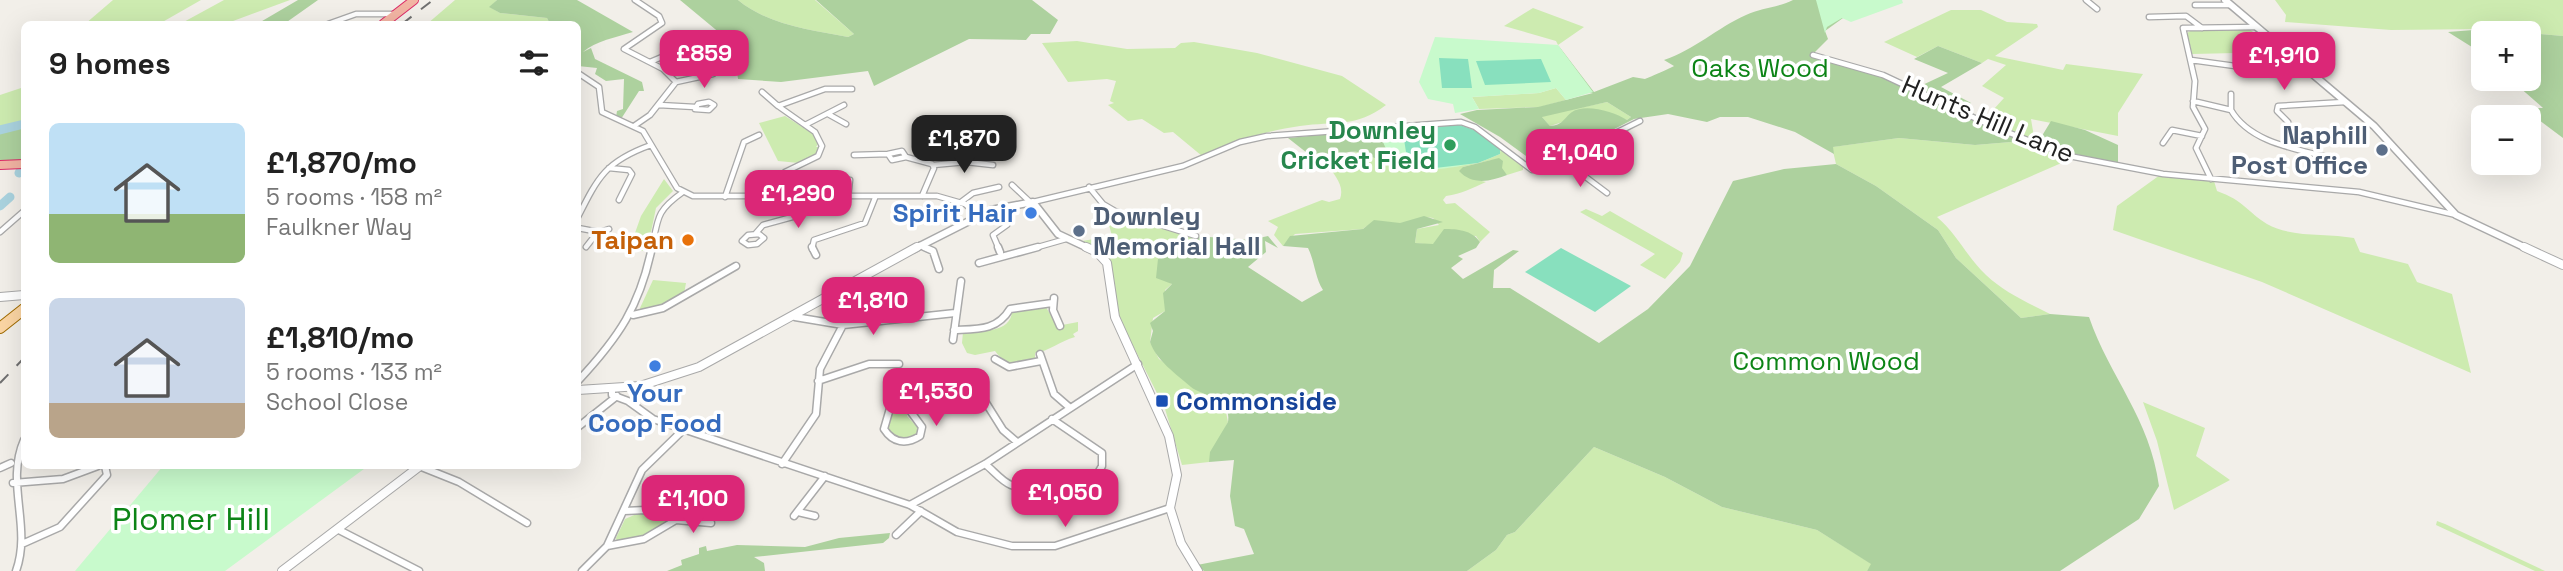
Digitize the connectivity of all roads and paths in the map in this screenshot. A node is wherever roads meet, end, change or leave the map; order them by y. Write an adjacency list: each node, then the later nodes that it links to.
1 (414, 0): 8 (highway)
2 (635, 0): 12 (street)
3 (2086, 0): 7 (street)
4 (2225, 0): 6 (street)
5 (2194, 5): 6 (street)
6 (2231, 5): 14 (street)
7 (2097, 9)
8 (396, 14): 10 (street); 11 (highway)
9 (2149, 17): 15 (street)
10 (336, 21)
11 (387, 21)
12 (659, 27): 13 (street); 19 (street)
13 (668, 27)
14 (2257, 27): 15 (street); 28 (street)
15 (2202, 28): 18 (street)
16 (695, 43): 19 (street)
17 (1813, 55): 55 (street, Hunts Hill Lane)
18 (2191, 60): 20 (street); 27 (street)
19 (650, 62): 23 (street)
20 (2235, 66)
21 (713, 74): 23 (street)
22 (581, 75): 39 (street)
23 (676, 82): 29 (street)
24 (850, 87): 31 (street)
25 (761, 92): 31 (street)
26 (2231, 94): 33 (street)
27 (2193, 101): 33 (street); 41 (street)
28 (2345, 102): 35 (street); 75 (street)
29 (659, 105): 32 (street); 39 (street)
30 (844, 105): 34 (street)
31 (778, 106): 38 (street)
32 (695, 107)
33 (2231, 110): 46 (street)
34 (828, 114): 37 (street); 38 (street)
35 (2288, 120)
36 (1640, 121): 52 (street)
37 (846, 124)
38 (805, 125): 62 (street)
39 (634, 126): 43 (street)
40 (759, 135): 61 (street)
41 (2202, 135): 42 (street); 55 (street)
42 (2163, 144)
43 (651, 145): 53 (street); 59 (street)
44 (855, 155): 45 (street)
45 (888, 155): 47 (street); 47 (street)
46 (2323, 156)
47 (906, 157): 50 (street)
48 (21, 164): 49 (highway)
49 (0, 165)
50 (933, 165): 51 (street); 63 (street)
51 (993, 165)
52 (1556, 166): 58 (street); 60 (street)
53 (609, 168): 67 (street); 70 (street)
54 (825, 178): 65 (street)
55 (2211, 179): 75 (street, Hunts Hill Lane)
56 (1012, 185): 69 (street)
57 (999, 187): 68 (street)
58 (1089, 187): 69 (street); 82 (street)
59 (683, 192): 61 (street); 99 (street)
60 (1607, 193)
61 (725, 197): 62 (street)
62 (771, 197): 64 (street)
63 (922, 197): 66 (street); 68 (street)
64 (807, 198): 65 (street); 76 (street)
65 (848, 198): 66 (street)
66 (875, 198): 87 (street)
67 (619, 200)
68 (961, 202): 73 (street)
69 (1032, 202): 71 (street); 83 (street)
70 (581, 210)
71 (999, 210): 73 (street); 86 (street)
72 (21, 214): 79 (street)
73 (979, 216): 84 (street)
74 (756, 217): 76 (street)
75 (2459, 217): 90 (street)
76 (762, 225): 81 (street)
77 (581, 229): 80 (street)
78 (609, 229): 80 (street)
79 (0, 232)
80 (599, 232): 85 (street)
81 (756, 233)
82 (1196, 236)
83 (1066, 239): 88 (street); 108 (street)
84 (920, 245): 89 (street); 100 (street)
85 (586, 247)
86 (1000, 252)
87 (816, 256)
88 (979, 263)
89 (946, 264)
90 (2563, 265)
91 (736, 266): 99 (street)
92 (961, 281): 98 (street)
93 (21, 295): 94 (street)
94 (0, 297)
95 (1010, 300): 96 (street)
96 (1010, 309): 102 (street); 104 (street)
97 (21, 311): 103 (main road)
98 (955, 313): 101 (street); 104 (street)
99 (633, 315): 111 (street)
100 (795, 317): 101 (street); 114 (street)
101 (844, 325): 109 (street)
102 (1060, 326)
103 (0, 328)
104 (954, 331): 105 (street)
105 (953, 340)
106 (995, 359): 120 (street)
107 (899, 363): 110 (street)
108 (1138, 364): 120 (street); 137 (street)
109 (822, 367): 110 (street); 112 (street)
110 (841, 371): 112 (street)
111 (581, 378)
112 (818, 381): 127 (street)
113 (895, 384): 118 (street)
114 (644, 386): 116 (street); 119 (street)
115 (581, 390): 116 (street)
116 (615, 393): 119 (street); 122 (street)
117 (918, 397): 118 (street); 118 (street); 124 (street)
118 (893, 398)
119 (633, 404): 123 (street)
120 (1069, 407): 121 (street)
121 (1052, 419): 124 (street); 128 (street)
122 (581, 424)
123 (683, 430): 127 (street); 138 (street)
124 (1017, 442): 128 (street)
125 (21, 445): 126 (street)
126 (11, 463): 129 (street); 135 (street)
127 (782, 464): 134 (street)
128 (985, 464): 136 (street)
129 (0, 468)
130 (90, 469): 135 (street)
131 (106, 469): 146 (street)
132 (416, 469): 144 (street)
133 (427, 469): 142 (street)
134 (824, 476): 136 (street); 140 (street)
135 (13, 483): 146 (street)
136 (910, 505): 139 (street)
137 (1170, 508): 139 (street); 152 (street)
138 (624, 511): 141 (street); 147 (street)
139 (921, 511): 145 (street)
140 (815, 516)
141 (676, 520): 143 (street); 147 (street)
142 (527, 523)
143 (711, 523)
144 (337, 529): 149 (street); 150 (street)
145 (896, 535)
146 (22, 544): 148 (street)
147 (607, 546): 151 (street)
148 (16, 571)
149 (282, 571)
150 (419, 571)
151 (582, 571)
152 (1198, 571)

